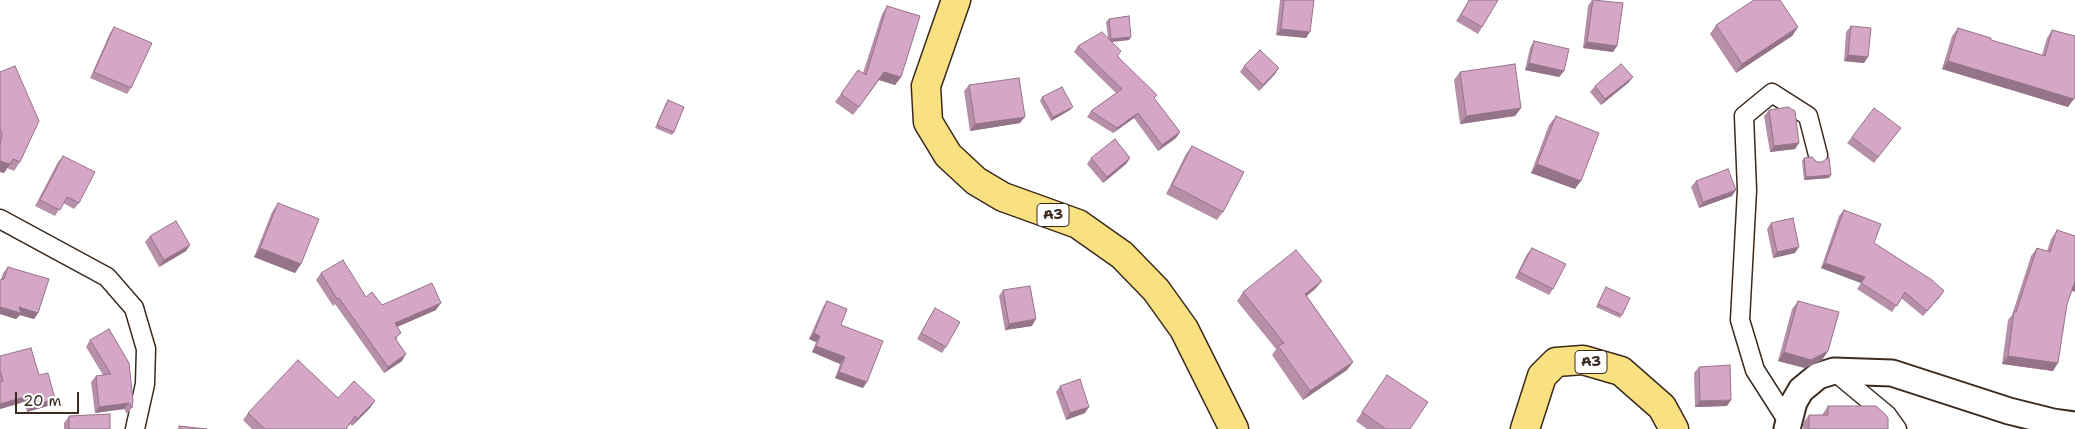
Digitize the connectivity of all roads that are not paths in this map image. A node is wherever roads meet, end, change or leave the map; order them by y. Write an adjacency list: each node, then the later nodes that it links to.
1 (956, 0): 8 (main road, A3)
2 (1818, 155): 5 (street)
3 (0, 219): 7 (street)
4 (1834, 371): 5 (main road); 6 (main road); 11 (street)
5 (1787, 425)
6 (2061, 425)
7 (136, 429)
8 (1234, 429)
9 (1525, 429): 10 (main road, A3)
10 (1674, 429)
11 (1897, 429)

